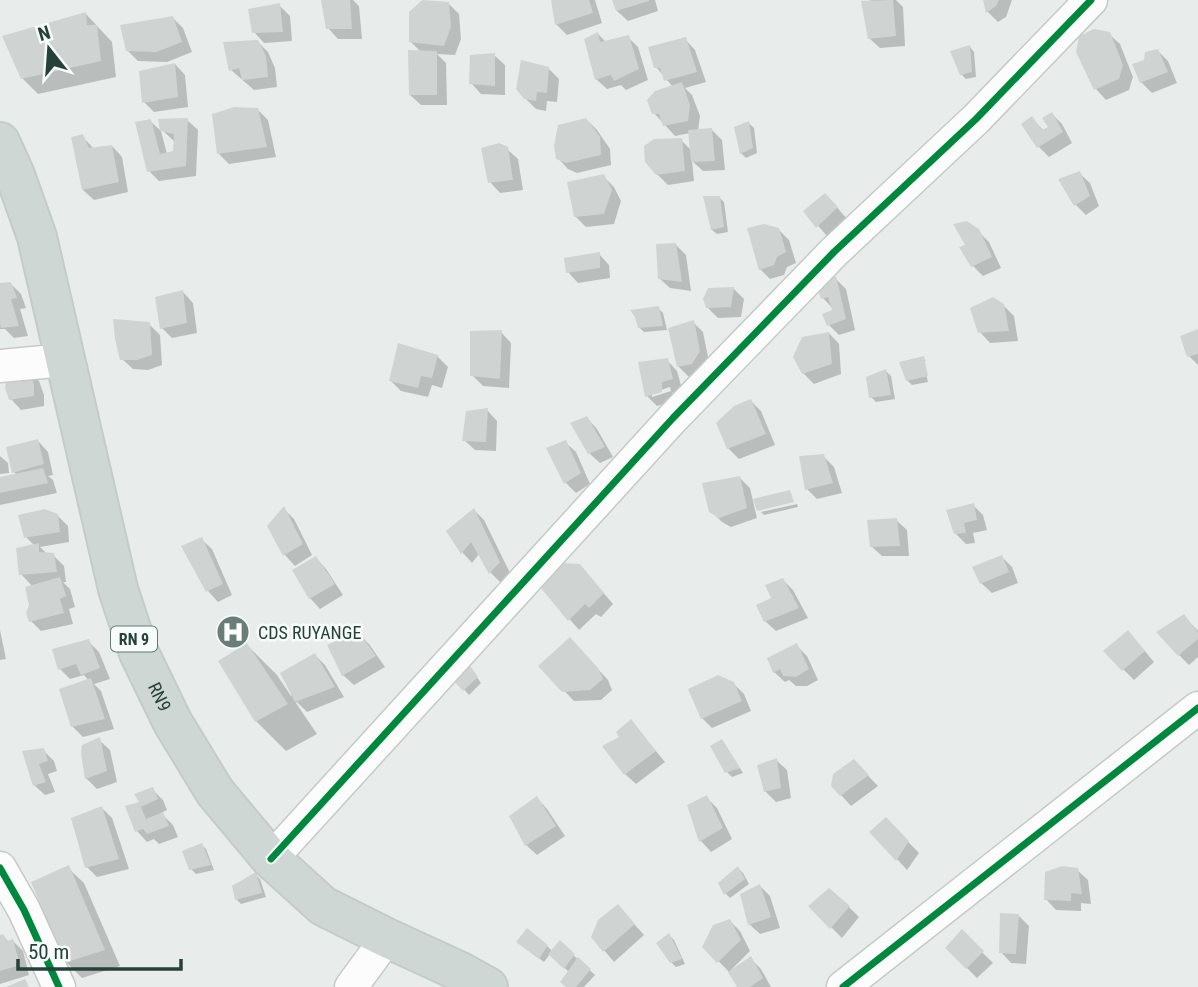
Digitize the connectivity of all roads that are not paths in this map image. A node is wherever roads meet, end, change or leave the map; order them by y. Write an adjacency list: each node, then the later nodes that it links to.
1 (1091, 0): 6 (street)
2 (0, 142): 3 (main road, RN9 / RN 9)
3 (65, 360): 4 (street); 6 (main road, RN9 / RN 9)
4 (0, 366)
5 (1198, 708): 12 (street)
6 (271, 859): 8 (main road, RN9 / RN 9)
7 (0, 868): 9 (street)
8 (387, 938): 10 (street); 11 (main road, RN9 / RN 9)
9 (59, 987)
10 (351, 987)
11 (488, 987)
12 (843, 987)

